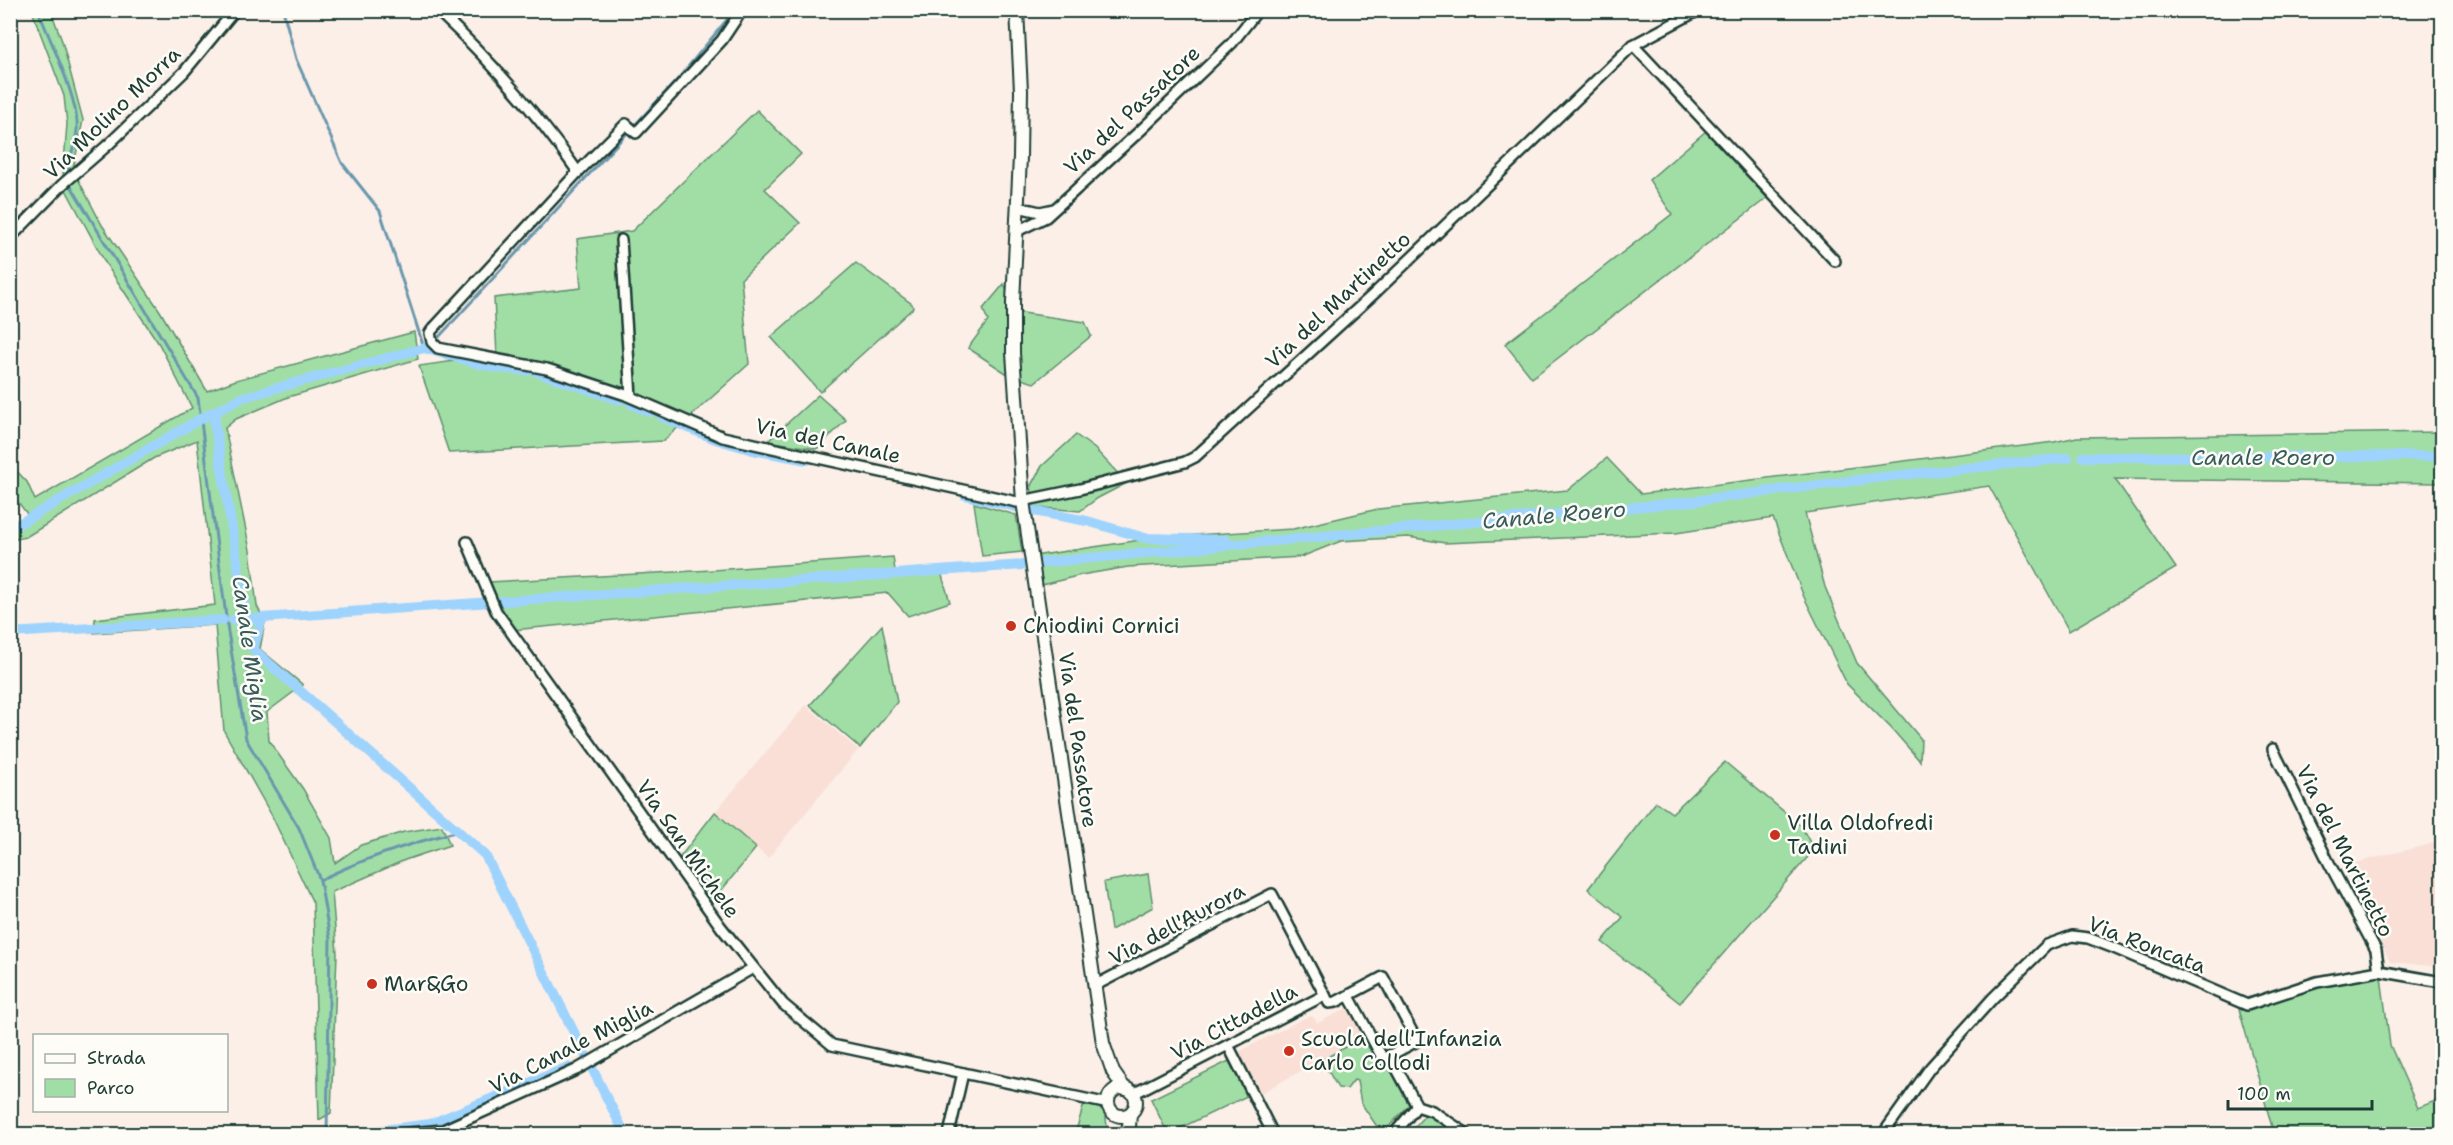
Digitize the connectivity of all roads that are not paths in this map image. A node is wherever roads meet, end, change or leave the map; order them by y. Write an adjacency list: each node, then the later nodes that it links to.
1 (235, 10): 12 (street, Via Molino Morra)
2 (437, 10): 8 (street)
3 (742, 10): 8 (street)
4 (1017, 10): 9 (street, Via del Passatore)
5 (1258, 10): 10 (street, Via del Passatore)
6 (1697, 11): 7 (street, Via del Martinetto)
7 (1633, 45): 14 (street); 16 (street, Via del Martinetto)
8 (578, 172): 15 (street, Via del Canale)
9 (1018, 207): 10 (street); 11 (street, Via del Passatore)
10 (1054, 209): 11 (street, Via del Passatore)
11 (1017, 231): 16 (street, Via del Passatore)
12 (10, 238)
13 (621, 240): 15 (street)
14 (1835, 261)
15 (631, 397): 16 (street, Via del Canale)
16 (1023, 501): 22 (street, Via del Passatore)
17 (467, 542): 19 (street, Via San Michele)
18 (2273, 749): 20 (street, Via del Martinetto)
19 (753, 968): 28 (street, Via San Michele); 34 (street, Via Canale Miglia)
20 (2379, 971): 21 (street, Via Roncata); 40 (street, Via Roncata)
21 (2442, 982)
22 (1094, 986): 23 (street, Via dell'Aurora); 27 (street, Via del Passatore)
23 (1325, 994): 24 (street, Via Cittadella); 25 (street, Via Cittadella)
24 (1349, 996): 26 (street); 26 (street)
25 (1228, 1045): 29 (street, Via Cittadella); 37 (street)
26 (1390, 1056): 31 (street)
27 (1113, 1072): 29 (street, Via del Passatore); 30 (street, Via del Passatore)
28 (963, 1073): 30 (street, Via San Michele); 35 (street)
29 (1129, 1091): 30 (street); 33 (street)
30 (1110, 1099): 32 (street)
31 (1417, 1106): 38 (street); 39 (street)
32 (1116, 1114): 33 (street); 36 (street)
33 (1130, 1114): 36 (street)
34 (398, 1134)
35 (949, 1134)
36 (1124, 1134)
37 (1273, 1134)
38 (1394, 1134)
39 (1467, 1134)
40 (1883, 1134)

